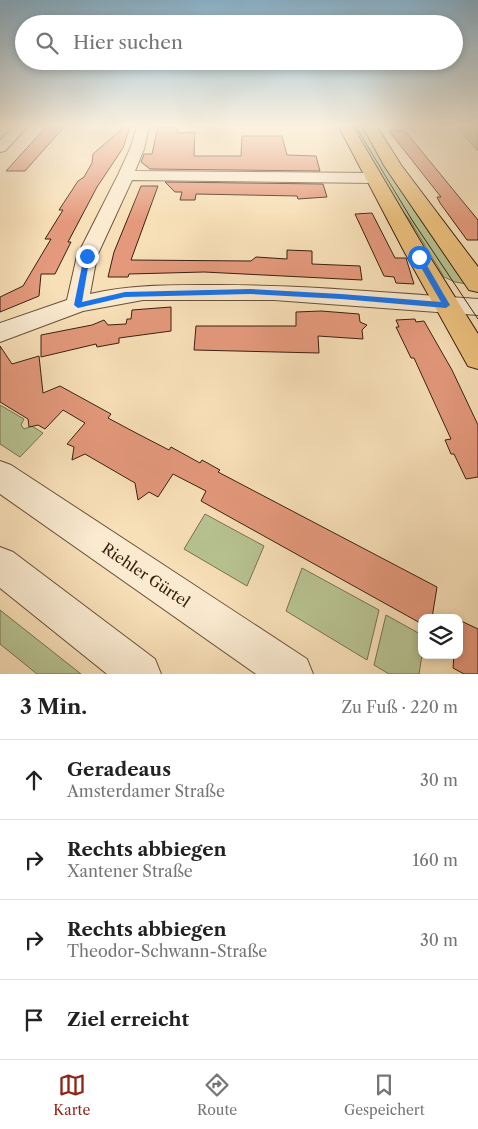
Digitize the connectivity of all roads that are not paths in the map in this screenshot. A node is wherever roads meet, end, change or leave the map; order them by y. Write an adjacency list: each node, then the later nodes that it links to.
1 (133, 158): 4 (street)
2 (363, 158): 5 (main road)
3 (389, 158): 7 (main road)
4 (126, 176): 5 (street); 8 (street)
5 (374, 178): 6 (main road)
6 (419, 257): 7 (main road); 9 (main road)
7 (478, 283)
8 (78, 305): 9 (street); 11 (street)
9 (446, 305): 10 (street); 12 (main road)
10 (478, 308)
11 (0, 333)
12 (478, 358)
13 (0, 476): 16 (street, Riehler Gürtel)
14 (0, 565): 15 (street)
15 (140, 674)
16 (292, 674)

